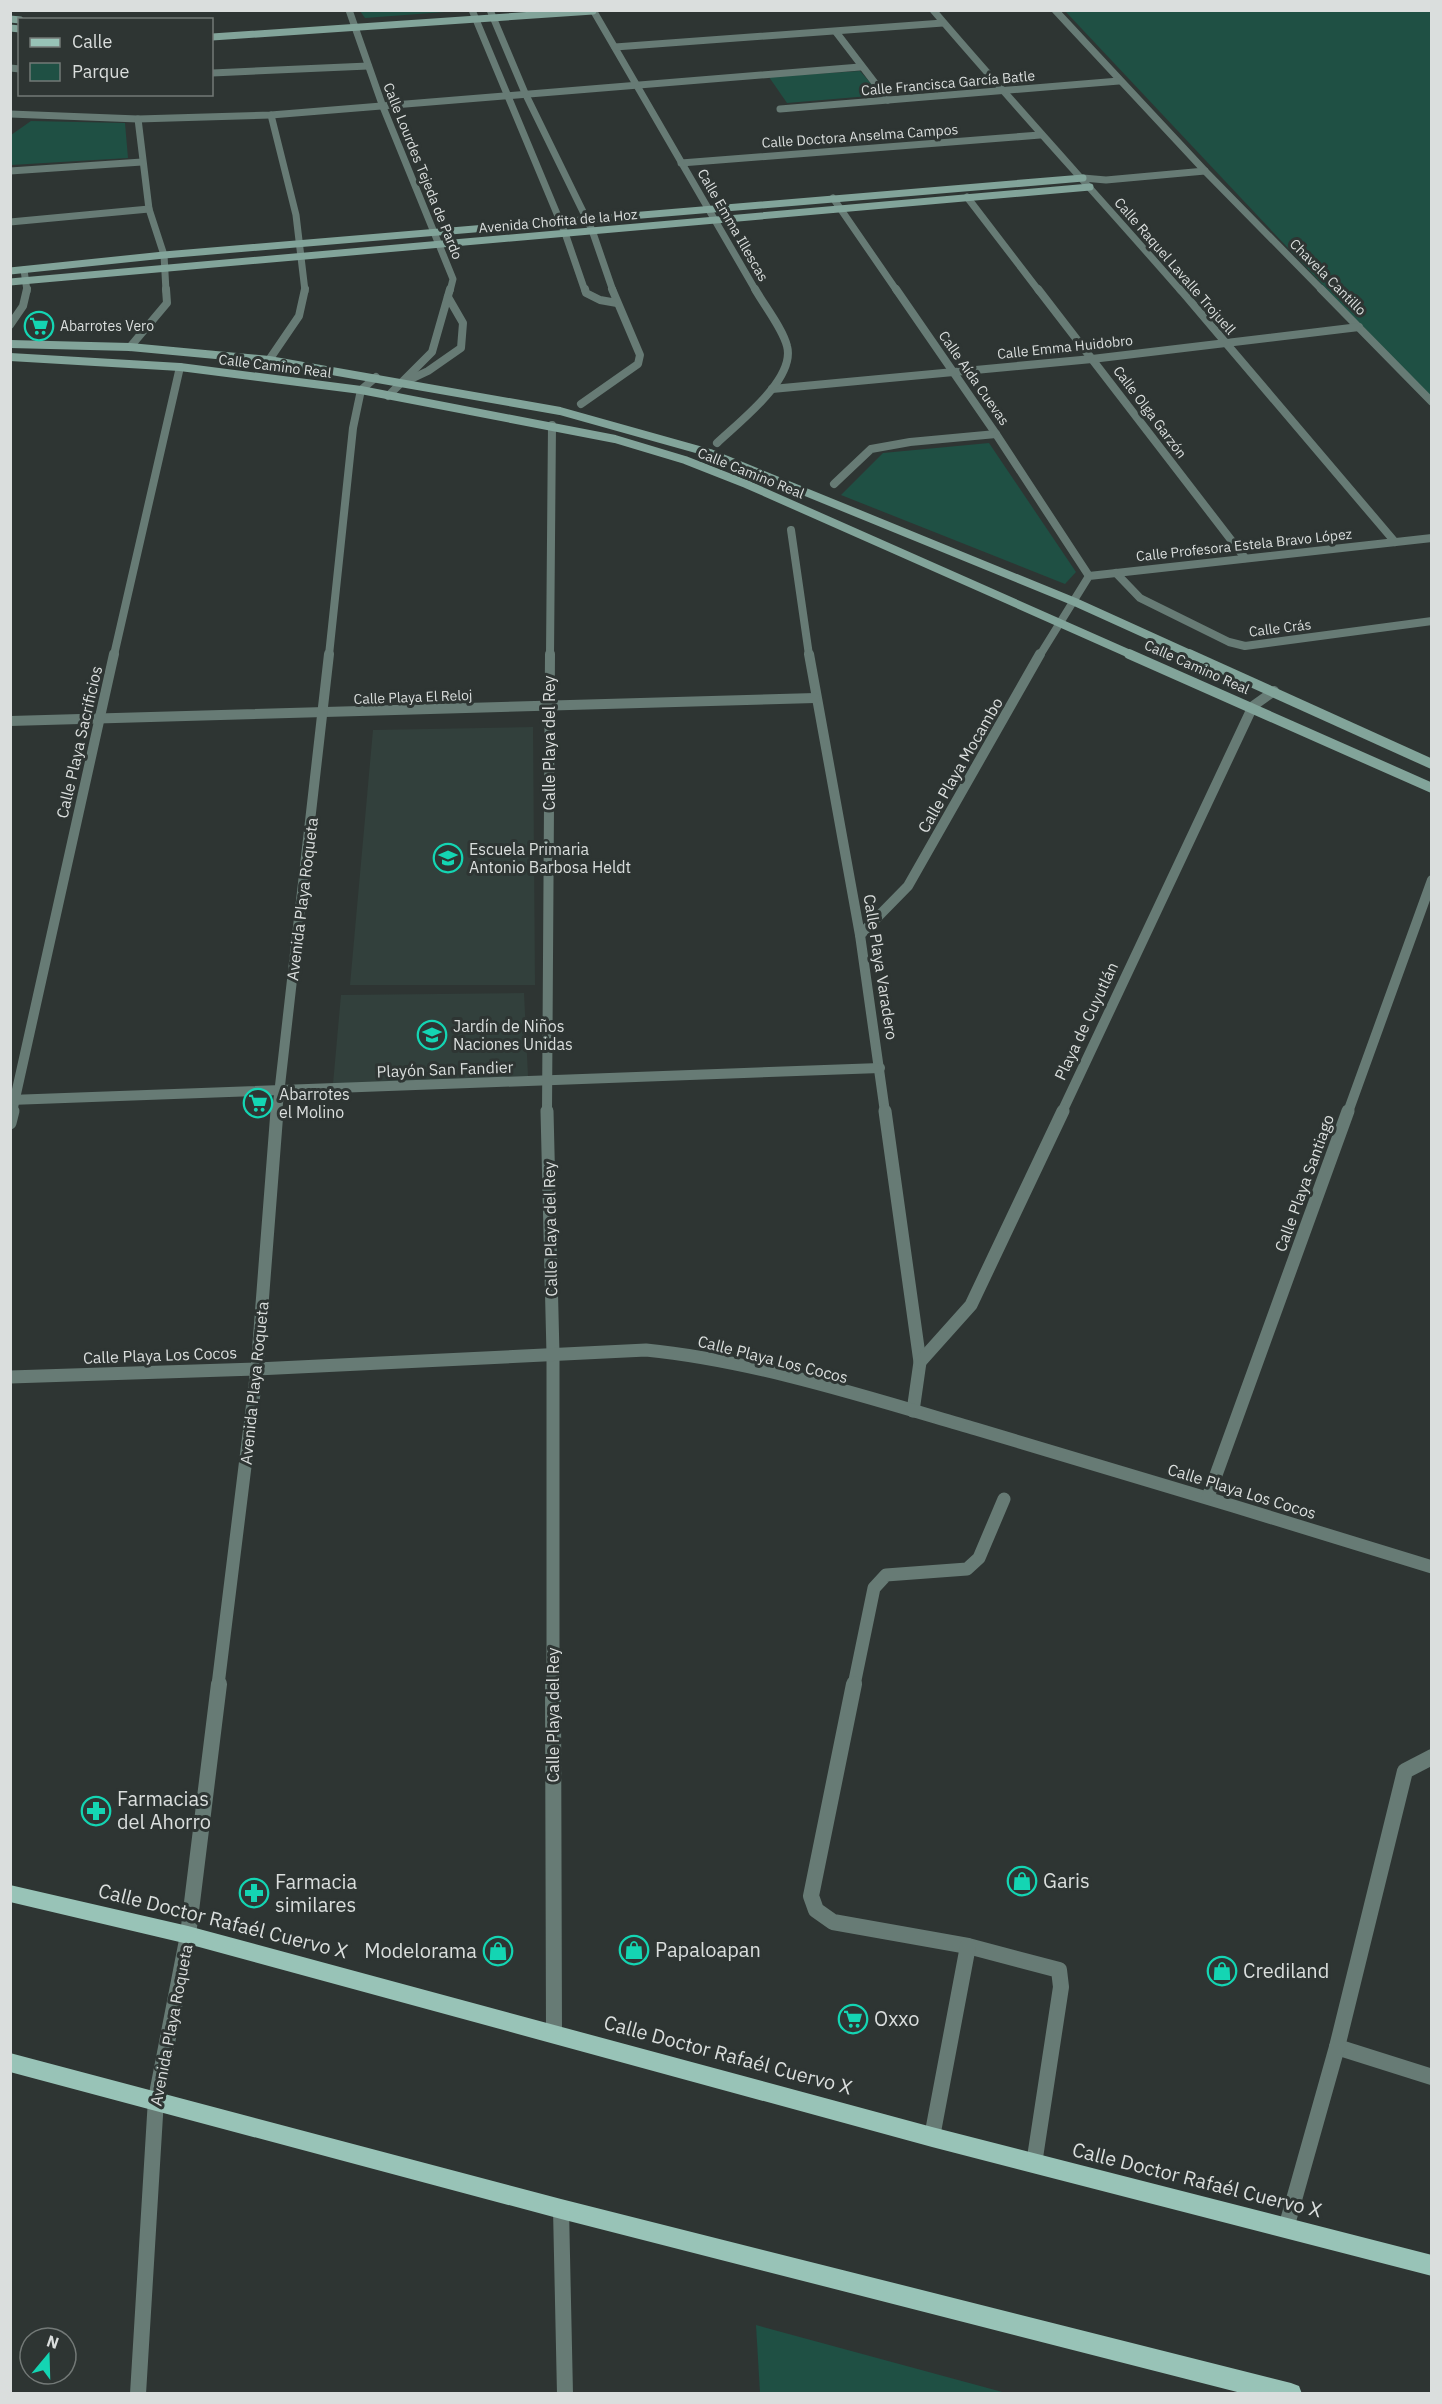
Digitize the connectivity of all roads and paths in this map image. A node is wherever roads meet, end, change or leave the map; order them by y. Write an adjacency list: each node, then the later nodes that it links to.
1 (349, 10): 10 (street, Calle Lourdes Tejeda de Pardo)
2 (503, 10): 7 (street)
3 (602, 10): 6 (street)
4 (933, 10): 9 (street, Calle Raquel Lavalle Trojuell)
5 (1055, 10): 18 (street, Chavela Cantillo)
6 (593, 11): 7 (street); 14 (street, Calle Emma Illescas)
7 (491, 13): 8 (street); 21 (street)
8 (474, 14): 10 (street); 22 (street)
9 (943, 23): 12 (street); 20 (street, Calle Raquel Lavalle Trojuell)
10 (355, 25): 11 (street); 13 (street); 15 (street, Calle Lourdes Tejeda de Pardo)
11 (213, 31)
12 (836, 32): 14 (street); 16 (street)
13 (213, 37)
14 (615, 47): 19 (street, Calle Emma Illescas)
15 (368, 66): 17 (street); 24 (street, Calle Lourdes Tejeda de Pardo)
16 (860, 67): 19 (street); 23 (street)
17 (213, 73)
18 (1119, 81): 20 (street, Calle Francisca García Batle); 35 (street, Chavela Cantillo)
19 (634, 85): 21 (street); 33 (street, Calle Emma Illescas)
20 (1003, 91): 23 (street, Calle Francisca García Batle); 31 (street, Calle Raquel Lavalle Trojuell)
21 (525, 93): 22 (street); 44 (street)
22 (508, 94): 24 (street); 47 (street)
23 (888, 100): 25 (street, Calle Francisca García Batle)
24 (383, 107): 28 (street); 50 (street, Calle Lourdes Tejeda de Pardo)
25 (780, 109)
26 (10, 114): 27 (street)
27 (23, 115): 29 (street); 30 (street)
28 (271, 115): 29 (street); 52 (street)
29 (138, 119): 32 (street)
30 (10, 124)
31 (1040, 135): 33 (street, Calle Doctora Anselma Campos); 36 (street, Calle Raquel Lavalle Trojuell)
32 (142, 162): 34 (street); 41 (street)
33 (681, 163): 42 (street, Calle Emma Illescas)
34 (10, 171)
35 (1205, 171): 37 (street, Avenida Chofita de la Hoz); 63 (street, Chavela Cantillo)
36 (1083, 178): 37 (street, Avenida Chofita de la Hoz); 38 (street, Calle Raquel Lavalle Trojuell); 40 (street, Avenida Chofita de la Hoz)
37 (1106, 180): 38 (street, Avenida Chofita de la Hoz)
38 (1090, 187): 39 (street, Avenida Chofita de la Hoz); 65 (street, Calle Raquel Lavalle Trojuell)
39 (967, 197): 43 (street, Avenida Chofita de la Hoz); 68 (street, Calle Olga Garzón)
40 (832, 198): 42 (street, Avenida Chofita de la Hoz); 43 (street, Calle Aída Cuevas)
41 (149, 209): 46 (street); 53 (street)
42 (707, 209): 44 (street, Avenida Chofita de la Hoz); 45 (street, Calle Emma Illescas)
43 (841, 209): 45 (street, Avenida Chofita de la Hoz); 71 (street, Calle Aída Cuevas)
44 (586, 219): 47 (street, Avenida Chofita de la Hoz); 48 (street)
45 (715, 220): 48 (street, Avenida Chofita de la Hoz); 74 (street, Calle Emma Illescas)
46 (10, 222)
47 (560, 222): 49 (street); 50 (street, Avenida Chofita de la Hoz)
48 (592, 230): 49 (street, Avenida Chofita de la Hoz); 61 (street)
49 (566, 232): 51 (street, Avenida Chofita de la Hoz); 61 (street)
50 (433, 234): 51 (street, Calle Lourdes Tejeda de Pardo); 52 (street, Avenida Chofita de la Hoz)
51 (440, 243): 54 (street, Avenida Chofita de la Hoz); 60 (street, Calle Lourdes Tejeda de Pardo)
52 (301, 245): 53 (street, Avenida Chofita de la Hoz); 54 (street)
53 (164, 255): 55 (street); 56 (street, Avenida Chofita de la Hoz)
54 (304, 255): 55 (street, Avenida Chofita de la Hoz); 69 (street)
55 (165, 267): 58 (street, Avenida Chofita de la Hoz); 66 (street)
56 (24, 270): 57 (street, Avenida Chofita de la Hoz); 58 (street)
57 (10, 271)
58 (27, 281): 59 (street, Avenida Chofita de la Hoz); 62 (street)
59 (10, 282)
60 (448, 297): 73 (street, Calle Lourdes Tejeda de Pardo); 73 (street)
61 (617, 303): 78 (street)
62 (10, 325)
63 (1359, 327): 65 (street, Calle Emma Huidobro); 77 (street, Chavela Cantillo)
64 (10, 344): 66 (street, Calle Camino Real)
65 (1227, 344): 68 (street, Calle Emma Huidobro); 85 (street, Calle Raquel Lavalle Trojuell)
66 (130, 347): 69 (street, Calle Camino Real)
67 (10, 357): 70 (street, Calle Camino Real)
68 (1092, 359): 71 (street, Calle Emma Huidobro); 86 (street, Calle Olga Garzón)
69 (269, 360): 72 (street, Calle Camino Real)
70 (180, 367): 75 (street, Calle Camino Real); 97 (street, Calle Playa Sacrificios)
71 (953, 372): 74 (street, Calle Emma Huidobro); 80 (street, Calle Aída Cuevas)
72 (376, 377): 73 (street, Calle Camino Real); 75 (street)
73 (404, 382): 76 (street, Calle Lourdes Tejeda de Pardo); 89 (street, Calle Camino Real)
74 (772, 389): 81 (street, Calle Emma Illescas)
75 (361, 390): 76 (street, Calle Camino Real); 96 (street, Avenida Playa Roqueta)
76 (388, 396): 79 (street, Calle Camino Real)
77 (1431, 402)
78 (581, 404)
79 (552, 425): 90 (street, Calle Camino Real); 94 (street, Calle Playa del Rey)
80 (996, 434): 82 (street); 88 (street, Calle Aída Cuevas)
81 (717, 443)
82 (834, 484)
83 (791, 530): 93 (street, Calle Playa Varadero)
84 (1431, 538): 85 (street, Calle Profesora Estela Bravo López)
85 (1395, 542): 86 (street, Calle Profesora Estela Bravo López)
86 (1245, 558): 87 (street, Calle Profesora Estela Bravo López)
87 (1116, 573): 88 (street, Calle Profesora Estela Bravo López); 91 (street, Calle Crás)
88 (1089, 576): 89 (street)
89 (1075, 602): 90 (street, Calle Playa Mocambo); 92 (street, Calle Camino Real)
90 (1059, 621): 95 (street, Calle Camino Real); 102 (street, Calle Playa Mocambo)
91 (1431, 621)
92 (1274, 691): 95 (street, Playa de Cuyutlán); 99 (street, Calle Camino Real)
93 (815, 698): 94 (street, Calle Playa El Reloj); 102 (street, Calle Playa Varadero)
94 (549, 706): 96 (street, Calle Playa El Reloj); 104 (street, Calle Playa del Rey)
95 (1253, 706): 100 (street, Calle Camino Real); 109 (street, Playa de Cuyutlán)
96 (323, 713): 97 (street, Calle Playa El Reloj); 105 (street, Avenida Playa Roqueta)
97 (99, 718): 98 (street, Calle Playa El Reloj); 106 (street, Calle Playa Sacrificios)
98 (10, 721)
99 (1431, 764)
100 (1431, 788)
101 (1431, 880): 113 (street, Calle Playa Santiago)
102 (860, 935): 103 (street, Calle Playa Varadero)
103 (880, 1068): 104 (street, Playón San Fandier); 109 (street, Calle Playa Varadero)
104 (546, 1082): 105 (street, Playón San Fandier); 108 (street, Calle Playa del Rey)
105 (279, 1091): 106 (street, Playón San Fandier); 110 (street, Avenida Playa Roqueta)
106 (13, 1100): 107 (street, Calle Playa Sacrificios)
107 (10, 1123)
108 (553, 1354): 110 (street, Calle Playa Los Cocos); 112 (street, Calle Playa Los Cocos); 120 (street, Calle Playa del Rey)
109 (920, 1362): 112 (street, Calle Playa Varadero)
110 (257, 1369): 111 (street, Calle Playa Los Cocos); 118 (street, Avenida Playa Roqueta)
111 (10, 1377)
112 (913, 1411): 113 (street, Calle Playa Los Cocos)
113 (1208, 1497): 115 (street, Calle Playa Los Cocos)
114 (1004, 1499): 119 (street)
115 (1431, 1567)
116 (1431, 1757): 121 (street)
117 (10, 1893): 118 (main road, Calle Doctor Rafaél Cuervo X)
118 (188, 1935): 120 (main road, Calle Doctor Rafaél Cuervo X); 124 (street, Avenida Playa Roqueta)
119 (968, 1946): 125 (street); 126 (street)
120 (554, 2032): 125 (main road, Calle Doctor Rafaél Cuervo X)
121 (1337, 2047): 123 (street); 128 (street)
122 (10, 2062): 124 (main road)
123 (1431, 2077)
124 (156, 2099): 127 (main road); 130 (street, Avenida Playa Roqueta)
125 (932, 2137): 126 (main road, Calle Doctor Rafaél Cuervo X)
126 (1035, 2164): 128 (main road, Calle Doctor Rafaél Cuervo X)
127 (561, 2209): 131 (street); 132 (main road)
128 (1286, 2228): 129 (main road, Calle Doctor Rafaél Cuervo X)
129 (1431, 2266)
130 (138, 2394)
131 (565, 2394)
132 (1290, 2394)

